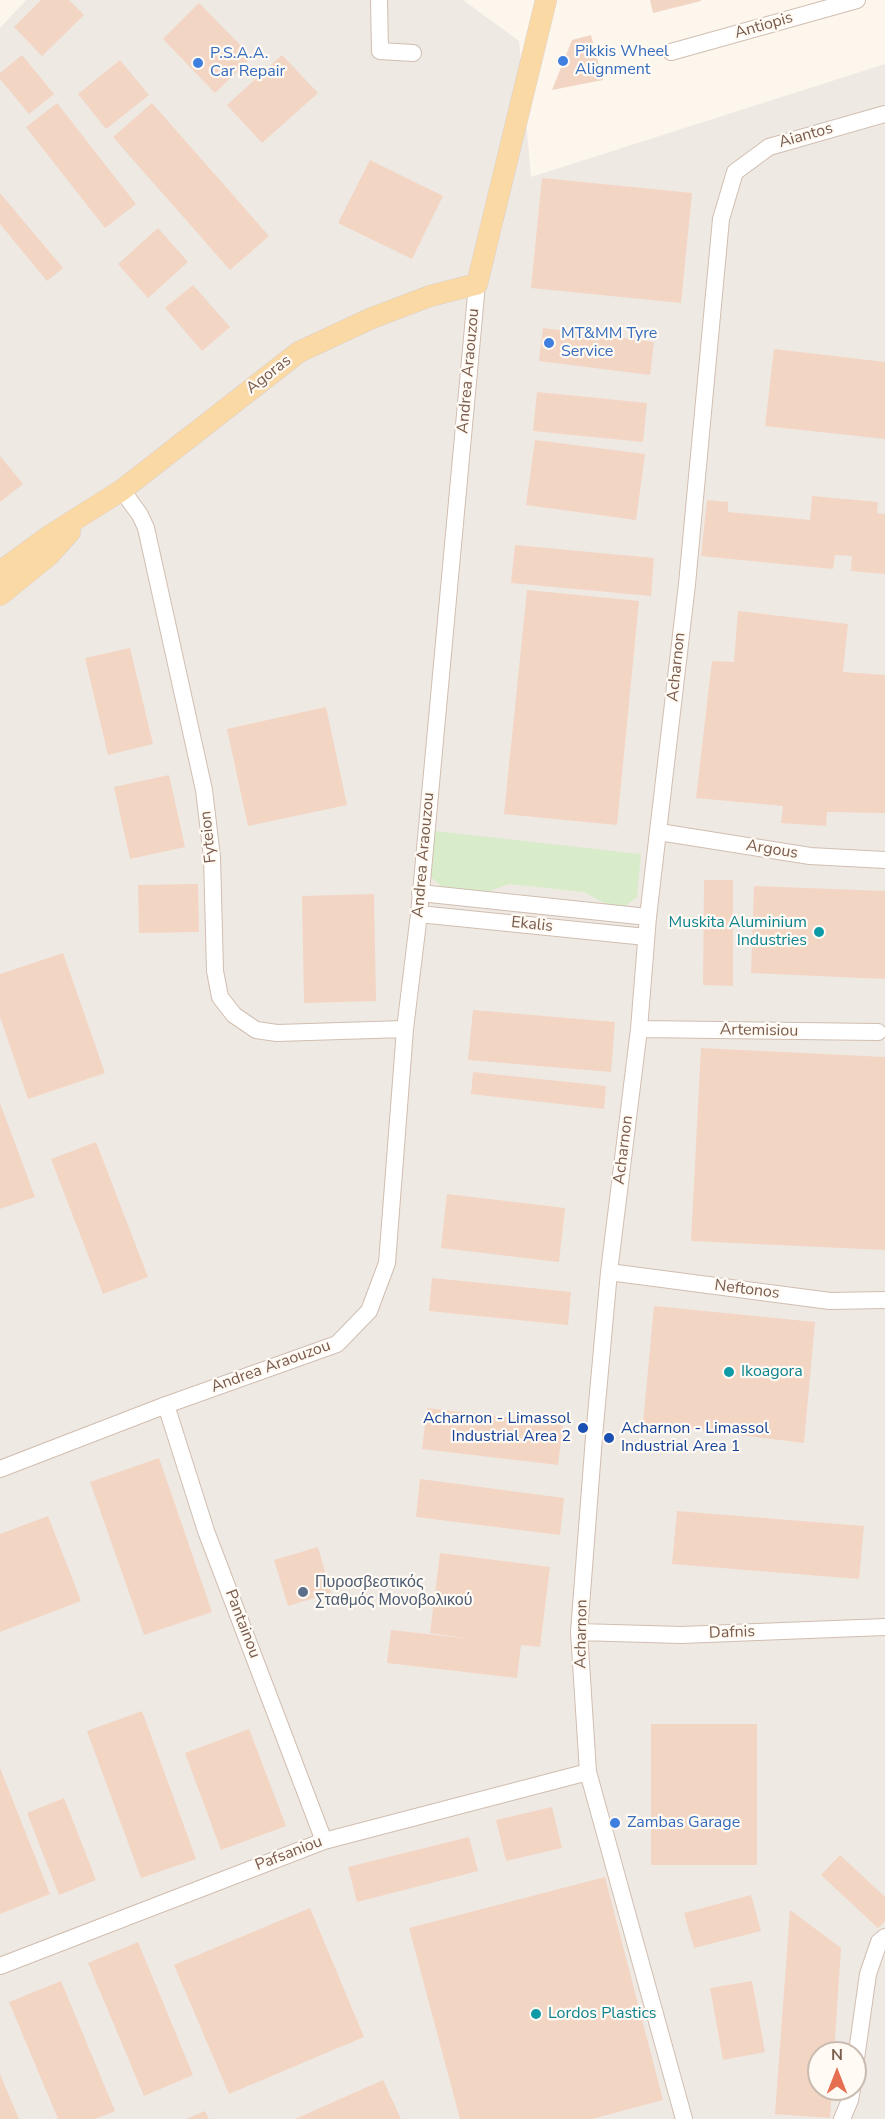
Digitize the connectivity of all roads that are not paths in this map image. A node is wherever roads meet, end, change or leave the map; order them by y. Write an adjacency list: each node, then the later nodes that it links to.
1 (379, 0): 5 (street)
2 (546, 0): 8 (main road, Andrea Araouzou)
3 (857, 0): 4 (street, Antiopis)
4 (671, 52)
5 (413, 53)
6 (885, 114): 7 (street, Aiantos)
7 (735, 172): 13 (street, Acharnon)
8 (477, 284): 9 (main road, Agoras); 15 (street, Andrea Araouzou)
9 (122, 490): 10 (main road, Agoras); 19 (street, Fyteion)
10 (87, 513): 11 (main road, Agoras); 12 (main road, Agoras)
11 (0, 572)
12 (0, 595)
13 (659, 831): 14 (street, Argous); 17 (street, Acharnon)
14 (885, 860)
15 (420, 893): 16 (street, Andrea Araouzou); 17 (street)
16 (418, 914): 18 (street, Ekalis); 19 (street, Andrea Araouzou)
17 (648, 916): 18 (street, Acharnon)
18 (646, 937): 20 (street, Acharnon)
19 (405, 1029): 24 (street, Andrea Araouzou)
20 (639, 1029): 21 (street, Artemisiou); 22 (street, Acharnon)
21 (878, 1032)
22 (609, 1272): 23 (street, Neftonos); 27 (street, Acharnon)
23 (885, 1300)
24 (166, 1405): 25 (street, Andrea Araouzou); 29 (street, Pantainou)
25 (0, 1469)
26 (885, 1627): 27 (street, Dafnis)
27 (579, 1632): 28 (street, Acharnon)
28 (588, 1772): 29 (street, Pafsaniou); 34 (street, Acharnon)
29 (324, 1841): 31 (street, Pafsaniou)
30 (885, 1937): 32 (street)
31 (0, 1966)
32 (859, 2041)
33 (850, 2101): 35 (street)
34 (684, 2119)
35 (842, 2119)

